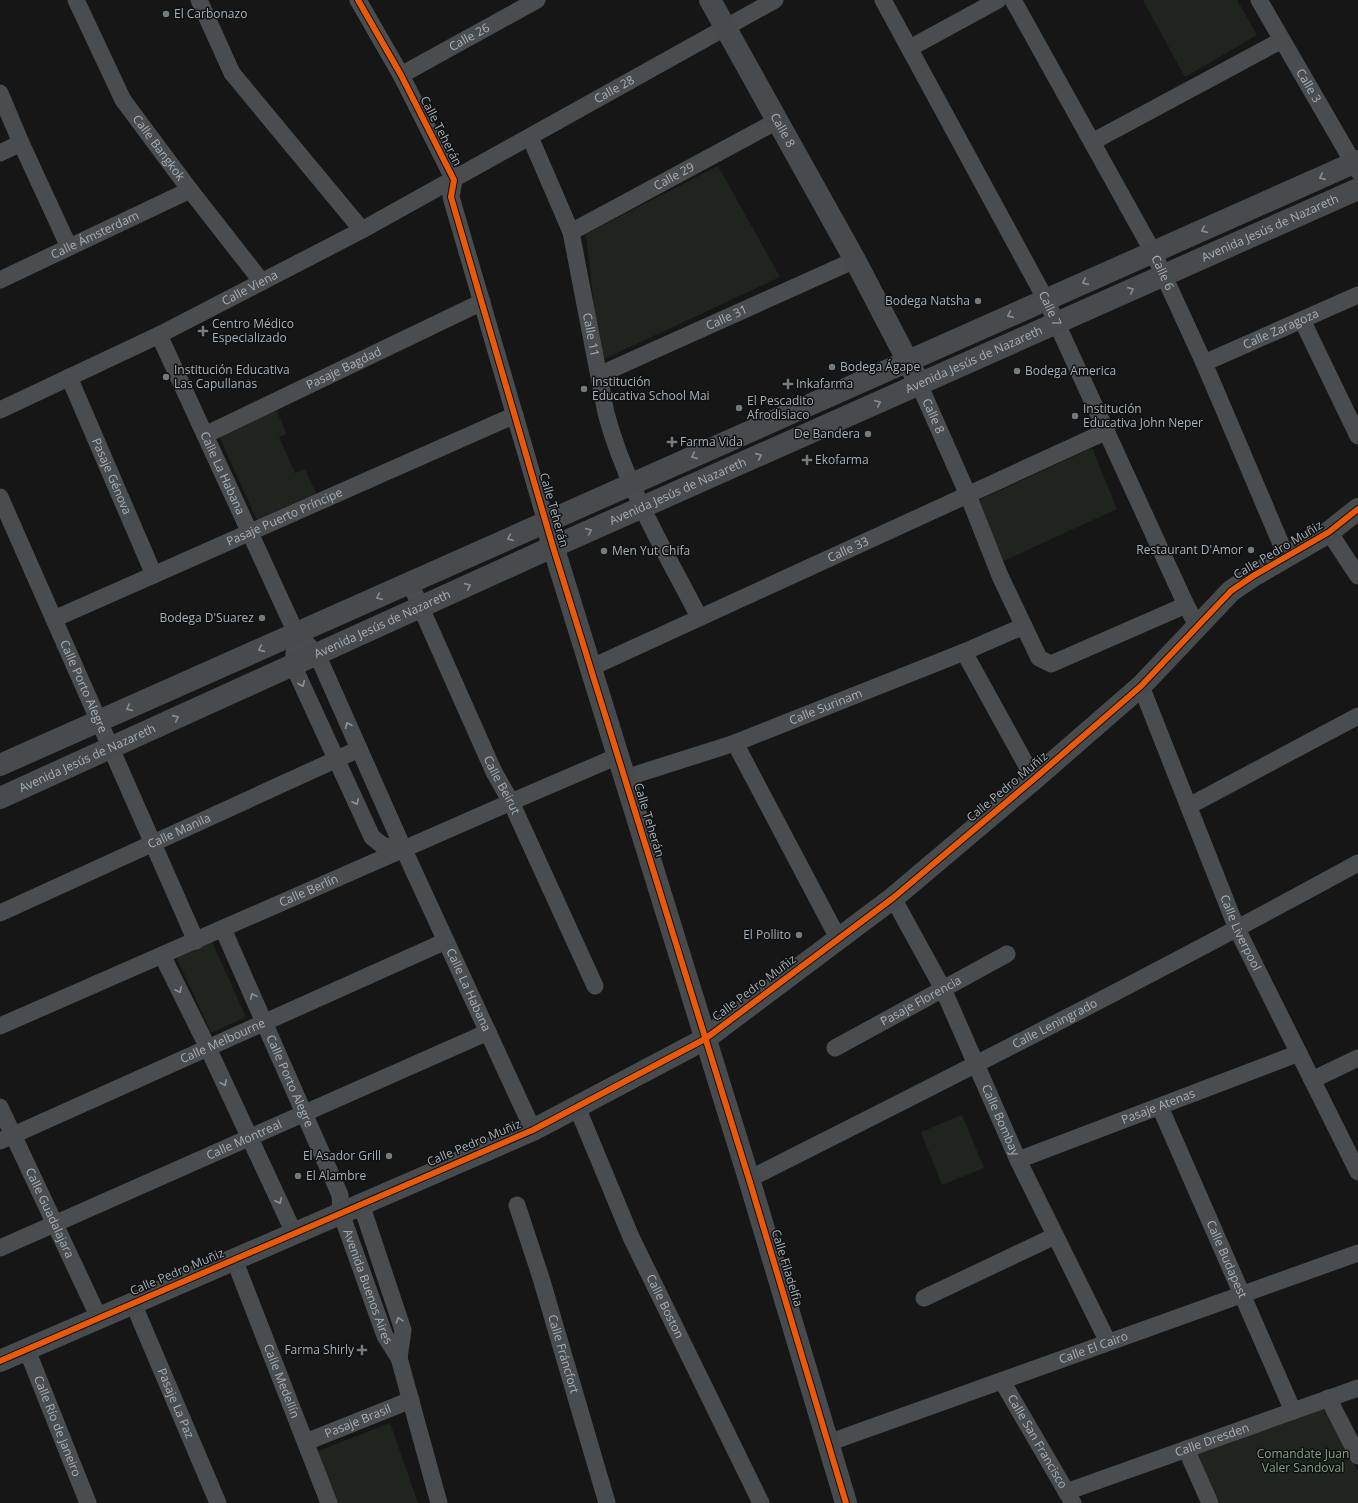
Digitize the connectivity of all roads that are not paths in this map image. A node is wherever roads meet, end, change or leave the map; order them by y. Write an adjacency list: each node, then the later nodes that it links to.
1 (76, 0): 24 (street, Calle Bangkok)
2 (199, 0): 25 (street)
3 (358, 0): 14 (street, Calle Teherán)
4 (537, 0): 14 (street, Calle 26)
5 (710, 0): 11 (street, Calle 8)
6 (775, 0): 11 (street, Calle 28)
7 (883, 0): 13 (street, Calle 7)
8 (998, 0): 13 (street)
9 (1013, 0): 18 (street, Calle 6)
10 (1259, 0): 12 (street, Calle 3)
11 (727, 27): 16 (street, Calle 8); 17 (street, Calle 28)
12 (1282, 40): 18 (street); 21 (street, Calle 3)
13 (910, 48): 34 (street, Calle 7)
14 (401, 75): 22 (street, Calle Teherán)
15 (0, 93): 19 (street)
16 (778, 121): 26 (street, Calle 29); 29 (street, Calle 8)
17 (530, 137): 22 (street, Calle 28); 26 (street, Calle 11)
18 (1092, 142): 28 (street, Calle 6)
19 (21, 144): 20 (street); 27 (street)
20 (0, 153)
21 (1356, 165): 28 (street, one-way to 28)
22 (454, 180): 25 (street, Calle Viena); 35 (street, Calle Teherán)
23 (1358, 189): 30 (street, Avenida Jesús de Nazareth)
24 (190, 190): 27 (street, Calle Ámsterdam); 32 (street, Calle Bangkok)
25 (362, 230): 32 (street, Calle Viena)
26 (571, 232): 41 (street, Calle 11)
27 (69, 247): 31 (street, Calle Ámsterdam)
28 (1153, 252): 30 (street, Calle 6); 34 (street, one-way to 34)
29 (855, 260): 40 (street, Calle 8); 41 (street, Calle 31)
30 (1163, 276): 37 (street, Avenida Jesús de Nazareth, one-way to 30); 39 (street, Calle 6)
31 (0, 280)
32 (262, 282): 38 (street, Calle Viena)
33 (1358, 295): 36 (street); 39 (street, Calle Zaragoza)
34 (1046, 300): 37 (street, Calle 7); 40 (street, one-way to 40)
35 (482, 302): 45 (street, Calle Teherán); 47 (street, Pasaje Bagdad)
36 (1302, 320): 39 (street); 48 (street)
37 (1057, 323): 43 (street, Avenida Jesús de Nazareth); 46 (street, Calle 7)
38 (159, 335): 42 (street, Calle Viena); 47 (street, Calle La Habana)
39 (1218, 357): 58 (street, Calle 6)
40 (908, 361): 43 (street, Calle 8); 49 (street, one-way to 49)
41 (599, 375): 49 (street, Calle 11)
42 (69, 377): 44 (street, Calle Viena); 59 (street, Pasaje Génova)
43 (919, 384): 50 (street, Calle 8); 52 (street, Avenida Jesús de Nazareth, one-way to 43)
44 (0, 410)
45 (515, 415): 54 (street, Calle Teherán); 55 (street, Pasaje Puerto Príncipe)
46 (1107, 431): 50 (street, Calle 33); 62 (street, Calle 7)
47 (205, 435): 55 (street, Calle La Habana)
48 (1358, 436)
49 (632, 484): 52 (street, Calle 11); 54 (street)
50 (968, 496): 64 (street, Calle 33); 66 (street, Calle 8)
51 (0, 497): 65 (street, Calle Porto Alegre)
52 (642, 507): 57 (street, Avenida Jesús de Nazareth, one-way to 52); 64 (street, Calle 11)
53 (1358, 509): 56 (street, Calle Pedro Muñiz)
54 (546, 522): 57 (street, Calle Teherán); 61 (street, one-way to 61)
55 (250, 532): 59 (street, Pasaje Puerto Príncipe); 68 (street, Calle La Habana)
56 (1329, 532): 58 (street, Calle Pedro Muñiz); 60 (street)
57 (553, 547): 63 (street, Avenida Jesús de Nazareth, one-way to 57); 72 (street, Calle Teherán)
58 (1287, 558): 67 (street, Calle Pedro Muñiz)
59 (154, 575): 65 (street, Pasaje Puerto Príncipe)
60 (1358, 576)
61 (410, 582): 63 (street, Calle Beirut); 68 (street, one-way to 68)
62 (1186, 605): 66 (street, Calle 8); 67 (street, Calle 7)
63 (422, 606): 70 (street, Avenida Jesús de Nazareth); 85 (street, Calle Beirut)
64 (698, 617): 72 (street, Calle 33)
65 (54, 619): 75 (street, Calle Porto Alegre)
66 (1024, 626): 69 (street, Calle Surinam)
67 (1198, 627): 73 (street, Calle Pedro Muñiz)
68 (296, 633): 70 (street, Calle La Habana); 71 (street, Calle La Habana); 75 (street, one-way to 75)
69 (964, 652): 76 (street, Calle Surinam); 83 (street)
70 (318, 654): 71 (street, Avenida Jesús de Nazareth); 78 (street, Calle La Habana, one-way to 70)
71 (293, 665): 77 (street, Avenida Jesús de Nazareth, one-way to 71); 80 (street, Calle La Habana, one-way to 80)
72 (590, 668): 79 (street, Calle Teherán)
73 (1141, 686): 83 (street, Calle Pedro Muñiz); 86 (street, Calle Liverpool)
74 (1358, 716): 86 (street)
75 (99, 721): 77 (street, Calle Porto Alegre); 81 (street)
76 (735, 743): 82 (street, Calle Surinam); 94 (street)
77 (111, 747): 84 (street, Avenida Jesús de Nazareth); 87 (street, Calle Porto Alegre)
78 (359, 749): 80 (street, Calle Manila); 88 (street, Calle La Habana)
79 (618, 756): 82 (street, Calle Teherán); 85 (street, Calle Berlín)
80 (336, 760): 87 (street, Calle Manila); 88 (street, Calle La Habana, one-way to 88)
81 (0, 765)
82 (625, 778): 104 (street, Calle Teherán)
83 (1034, 779): 90 (street, Calle Pedro Muñiz)
84 (0, 798)
85 (511, 802): 88 (street, Calle Berlín); 99 (street, Calle Beirut)
86 (1189, 806): 93 (street, Calle Liverpool)
87 (153, 844): 91 (street, Calle Manila); 95 (street, Calle Porto Alegre)
88 (404, 850): 92 (street, Calle Berlín); 96 (street, Calle La Habana)
89 (1358, 863): 93 (street, Calle Leningrado)
90 (893, 898): 94 (street, Calle Pedro Muñiz); 100 (street, Calle Bombay)
91 (0, 913)
92 (223, 929): 95 (street, Calle Berlín); 101 (street, Calle Porto Alegre, one-way to 92)
93 (1237, 929): 107 (street, Calle Liverpool); 109 (street, Calle Leningrado)
94 (838, 938): 104 (street, Calle Pedro Muñiz)
95 (196, 940): 98 (street, Calle Berlín)
96 (446, 941): 101 (street, Calle Melbourne); 103 (street, Calle La Habana)
97 (1007, 954): 100 (street, Pasaje Florencia)
98 (162, 955): 102 (street, Calle Berlín); 105 (street, one-way to 105)
99 (595, 986)
100 (943, 990): 106 (street, Pasaje Florencia); 109 (street, Calle Bombay)
101 (264, 1023): 105 (street, Calle Melbourne); 114 (street, Calle Porto Alegre)
102 (0, 1026)
103 (488, 1032): 114 (street, Calle Montreal); 115 (street, Calle La Habana)
104 (705, 1039): 112 (street, Calle Pedro Muñiz); 120 (street, Calle Filadelfia)
105 (208, 1048): 116 (street, Calle Melbourne); 117 (street, one-way to 117)
106 (835, 1048)
107 (1299, 1053): 110 (street, Calle Liverpool); 113 (street, Pasaje Atenas)
108 (1358, 1058): 110 (street)
109 (976, 1065): 118 (street, Calle Bombay); 120 (street, Calle Leningrado)
110 (1312, 1080): 119 (street, Calle Liverpool)
111 (0, 1107): 116 (street, Calle Guadalajara)
112 (577, 1107): 115 (street, Calle Pedro Muñiz); 151 (street, Calle Boston)
113 (1160, 1107): 118 (street, Pasaje Atenas); 129 (street, Calle Budapest)
114 (304, 1112): 117 (street, Calle Montreal); 122 (street, Calle Porto Alegre)
115 (533, 1130): 122 (street, Calle Pedro Muñiz)
116 (6, 1138): 123 (street, Calle Guadalajara)
117 (249, 1138): 123 (street, Calle Montreal); 124 (street, one-way to 124)
118 (1018, 1160): 125 (street, Calle Bombay)
119 (1358, 1172)
120 (749, 1179): 142 (street, Calle Filadelfia)
121 (517, 1205): 150 (street, Calle Fráncfort)
122 (351, 1208): 124 (street, Calle Pedro Muñiz); 139 (street, Avenida Buenos Aires)
123 (54, 1224): 126 (street, Calle Montreal); 132 (street, Calle Guadalajara)
124 (294, 1233): 128 (street, Calle Pedro Muñiz)
125 (1055, 1236): 130 (street); 133 (street, Calle Bombay)
126 (0, 1248)
127 (1358, 1253): 129 (street, Calle El Cairo)
128 (234, 1259): 131 (street, Calle Pedro Muñiz); 141 (street, Calle Medellín)
129 (1242, 1295): 133 (street, Calle El Cairo); 140 (street, Calle Budapest)
130 (924, 1298)
131 (133, 1303): 132 (street, Calle Pedro Muñiz); 147 (street, Pasaje La Paz)
132 (99, 1318): 134 (street, Calle Pedro Muñiz)
133 (1108, 1342): 136 (street, Calle El Cairo)
134 (27, 1350): 135 (street, Calle Pedro Muñiz); 146 (street, Calle Río de Janeiro)
135 (0, 1361)
136 (1002, 1380): 142 (street, Calle El Cairo); 145 (street, Calle San Francisco)
137 (1358, 1388): 138 (street, Calle Dresden)
138 (1328, 1398): 140 (street, Calle Dresden); 144 (street)
139 (411, 1400): 141 (street, Pasaje Brasil); 149 (street, Avenida Buenos Aires)
140 (1293, 1411): 143 (street, Calle Dresden)
141 (306, 1442): 148 (street, Calle Medellín)
142 (828, 1443): 152 (street, Calle Filadelfia)
143 (1186, 1449): 145 (street, Calle Dresden); 153 (street)
144 (1358, 1456)
145 (1069, 1497)
146 (88, 1503)
147 (218, 1503)
148 (329, 1503)
149 (439, 1503)
150 (607, 1503)
151 (761, 1503)
152 (846, 1503)
153 (1210, 1503)

